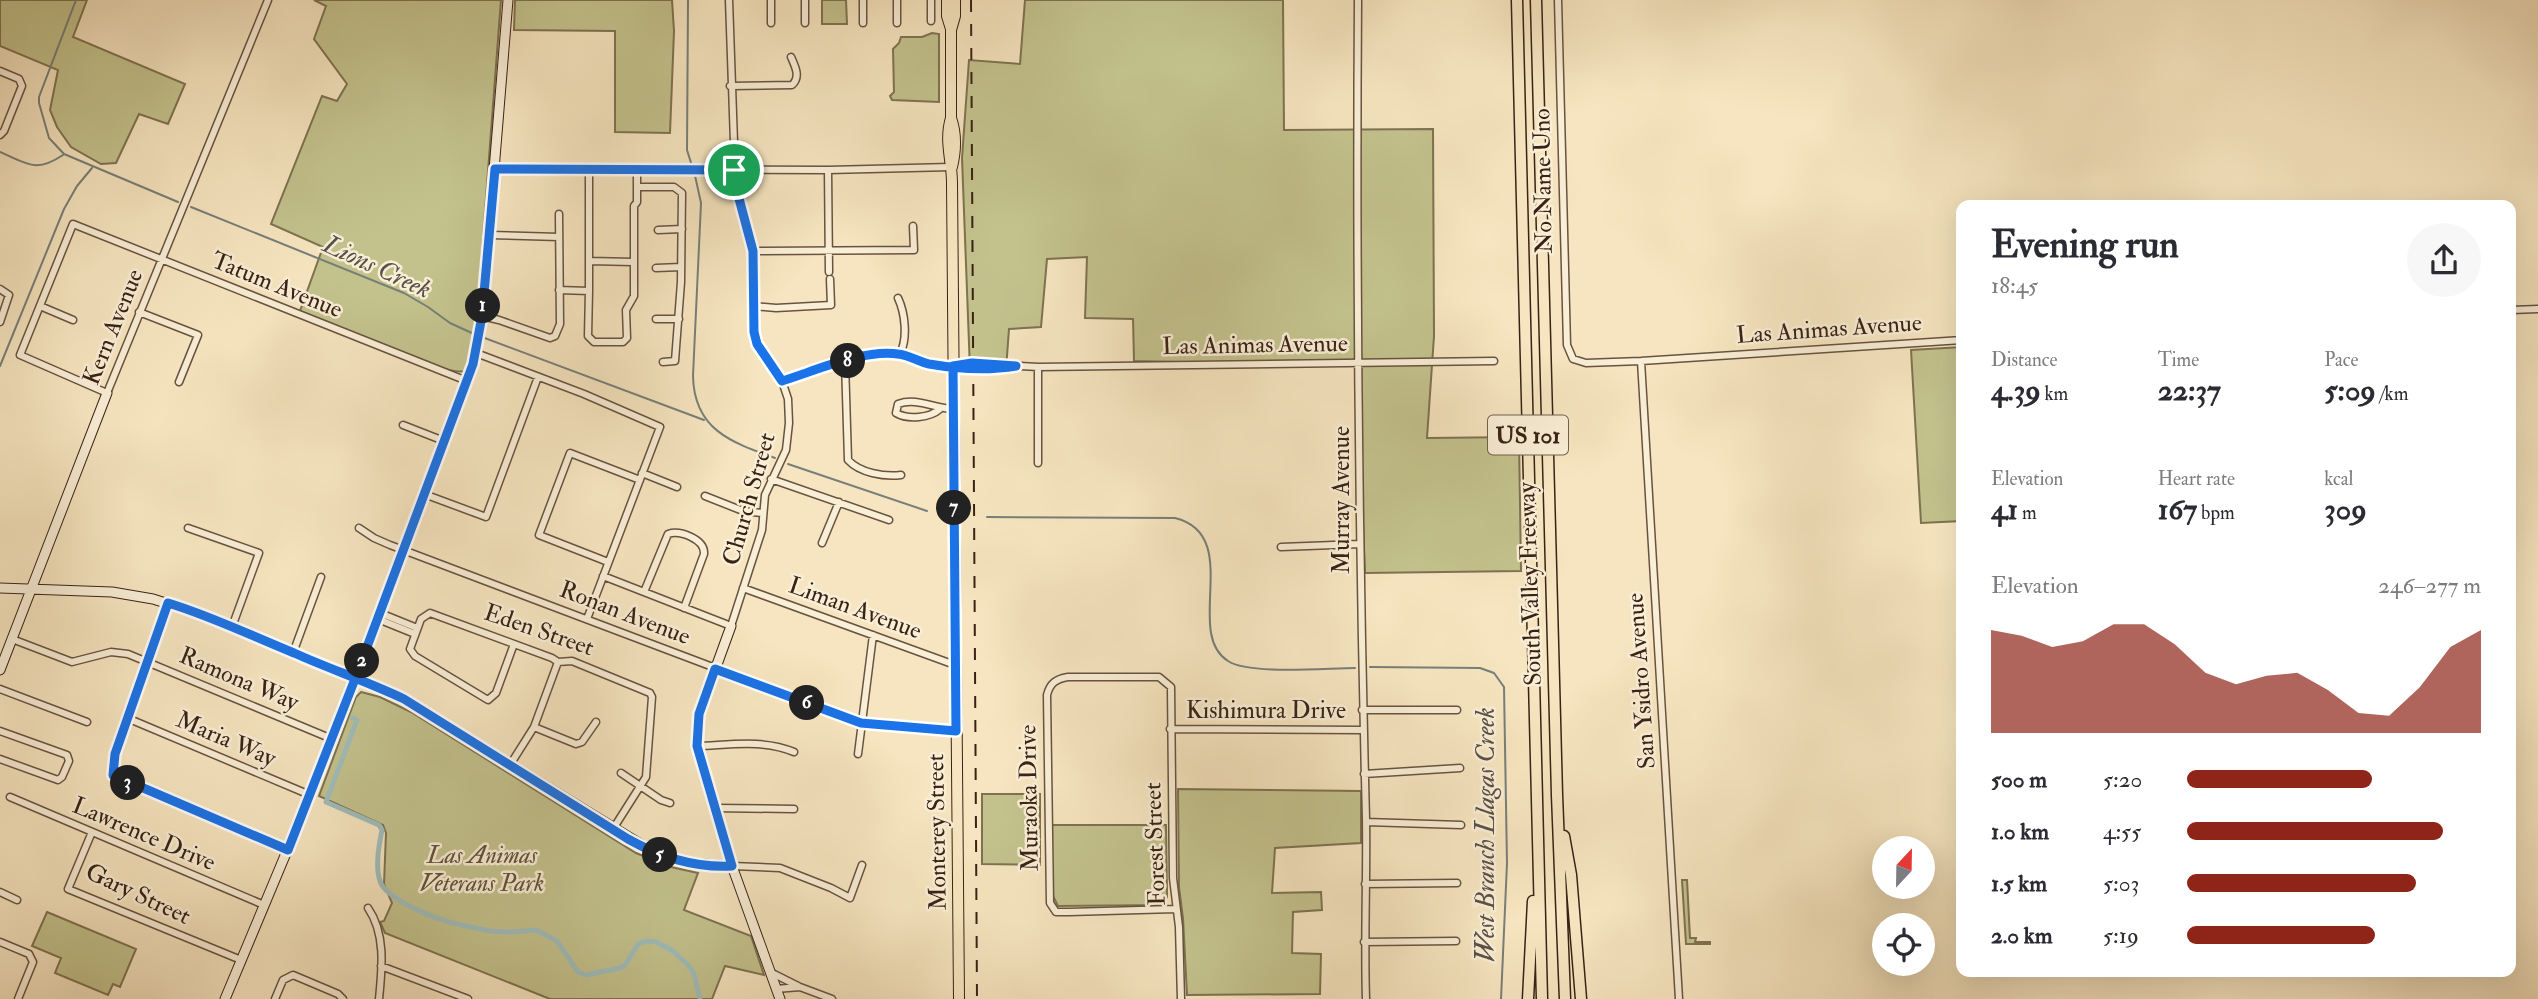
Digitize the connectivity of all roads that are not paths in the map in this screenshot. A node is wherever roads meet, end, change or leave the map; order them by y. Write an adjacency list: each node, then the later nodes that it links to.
1 (268, 0): 40 (street, Kern Avenue)
2 (508, 0): 26 (street)
3 (729, 0): 23 (street, Church Street)
4 (771, 0): 16 (street)
5 (805, 0): 17 (street)
6 (863, 0): 18 (street)
7 (897, 0): 19 (street)
8 (931, 0): 15 (street)
9 (947, 0): 20 (main road)
10 (955, 0): 20 (main road)
11 (1358, 0): 67 (street, Murray Avenue)
12 (1517, 0): 155 (highway, South Valley Freeway / US 101)
13 (1536, 0): 143 (highway, South Valley Freeway / US 101)
14 (1558, 0): 62 (street, No Name Uno)
15 (931, 21)
16 (771, 23)
17 (805, 23)
18 (863, 23)
19 (897, 23)
20 (951, 30): 25 (main road, Monterey Street)
21 (791, 57): 23 (street)
22 (0, 71): 24 (street)
23 (730, 86): 29 (street, Church Street)
24 (0, 135)
25 (952, 167): 30 (street); 68 (main road, Monterey Street)
26 (495, 169): 27 (street); 36 (street)
27 (589, 170): 28 (street); 41 (street)
28 (638, 170): 29 (street); 31 (street)
29 (734, 170): 30 (street); 38 (street, Church Street)
30 (828, 170): 39 (street)
31 (638, 187): 34 (street); 42 (street)
32 (559, 214): 37 (street)
33 (913, 226): 39 (street)
34 (682, 229): 35 (street); 43 (street)
35 (658, 230)
36 (489, 235): 37 (street); 54 (street)
37 (559, 237): 46 (street)
38 (753, 251): 39 (street); 50 (street, Church Street)
39 (829, 251): 50 (street)
40 (160, 260): 49 (street, Tatum Avenue); 53 (street, Kern Avenue); 71 (street, Tatum Avenue)
41 (590, 261): 42 (street); 47 (street)
42 (633, 262): 47 (street)
43 (681, 267): 44 (street); 56 (street)
44 (656, 268)
45 (0, 289): 58 (street)
46 (559, 290): 47 (street); 54 (street)
47 (589, 291)
48 (898, 298): 61 (street)
49 (40, 306): 57 (street); 74 (street)
50 (753, 306): 72 (street, Church Street)
51 (2538, 309): 52 (street)
52 (2516, 310)
53 (139, 312): 73 (street); 74 (street, Kern Avenue)
54 (482, 316): 60 (street)
55 (656, 319): 56 (street)
56 (679, 319): 65 (street)
57 (73, 320)
58 (0, 322)
59 (1956, 340): 64 (street, Las Animas Avenue)
60 (477, 348): 70 (street); 71 (street)
61 (900, 354): 66 (street); 68 (street, Las Animas Avenue)
62 (1573, 359): 64 (street, Las Animas Avenue)
63 (1494, 361): 67 (street, Las Animas Avenue)
64 (1641, 361): 185 (street, San Ysidro Avenue)
65 (663, 362)
66 (845, 362): 72 (street); 80 (street)
67 (1359, 363): 69 (street, Las Animas Avenue); 92 (street, Murray Avenue)
68 (953, 366): 69 (street, Las Animas Avenue); 76 (main road, Monterey Street)
69 (1038, 367): 79 (street)
70 (538, 377): 81 (street); 84 (street)
71 (467, 381): 78 (street)
72 (782, 381): 82 (street, Church Street)
73 (178, 383)
74 (107, 393): 100 (street, Kern Avenue)
75 (940, 409): 75 (street); 76 (street)
76 (953, 409): 115 (main road, Monterey Street)
77 (403, 425): 78 (street)
78 (444, 441): 84 (street)
79 (1038, 463)
80 (901, 475)
81 (641, 477): 83 (street); 95 (street); 95 (street)
82 (771, 479): 86 (street); 87 (street, Church Street)
83 (677, 487)
84 (424, 494): 94 (street)
85 (705, 496): 87 (street)
86 (839, 502): 88 (street); 91 (street)
87 (762, 513): 98 (street, Church Street)
88 (889, 520)
89 (188, 528): 107 (street)
90 (359, 528): 94 (street, Ronan Avenue)
91 (822, 543)
92 (1360, 544): 93 (street); 121 (street, Murray Avenue)
93 (1281, 547)
94 (403, 550): 104 (street); 105 (street, Ronan Avenue)
95 (608, 562): 96 (street)
96 (603, 576): 101 (street); 105 (street)
97 (321, 577): 112 (street)
98 (743, 588): 106 (street, Church Street); 109 (street, Liman Avenue)
99 (0, 589): 100 (street)
100 (31, 590): 102 (street); 110 (street, Kern Avenue)
101 (644, 592): 103 (street); 103 (street)
102 (168, 603): 107 (street); 113 (street)
103 (684, 608): 106 (street)
104 (379, 616): 108 (street); 118 (street)
105 (587, 619): 116 (street, Ronan Avenue)
106 (731, 626): 116 (street, Church Street)
107 (232, 627): 112 (street)
108 (416, 631): 111 (street, Eden Street); 111 (street)
109 (873, 635): 115 (street, Liman Avenue); 126 (street)
110 (12, 639): 113 (street, Ramona Way); 117 (street, Kern Avenue)
111 (514, 644): 114 (street, Eden Street)
112 (293, 653): 118 (street)
113 (149, 662): 123 (street); 132 (street, Ramona Way)
114 (558, 662): 127 (street); 141 (street, Eden Street)
115 (955, 665): 131 (main road, Monterey Street)
116 (715, 669): 126 (street, Ronan Avenue); 133 (street, Church Street)
117 (0, 670)
118 (355, 679): 132 (street); 137 (street)
119 (1171, 687): 128 (street, Forest Street); 162 (street, Muraoka Drive)
120 (0, 689): 124 (street)
121 (1362, 710): 122 (street); 129 (street, Murray Avenue)
122 (1457, 710)
123 (127, 718): 142 (street, Maria Way); 152 (street)
124 (87, 722)
125 (596, 722): 127 (street)
126 (861, 723): 131 (street, Ronan Avenue); 135 (street)
127 (534, 727): 137 (street)
128 (1170, 729): 129 (street, Kishimura Drive); 162 (street, Forest Street)
129 (1362, 730): 140 (street, Murray Avenue)
130 (0, 731): 136 (street)
131 (956, 731): 178 (main road, Monterey Street)
132 (332, 739): 142 (street)
133 (697, 746): 134 (street); 146 (street, Church Street)
134 (794, 752)
135 (858, 754)
136 (0, 759)
137 (510, 765): 150 (street)
138 (1460, 768): 140 (street)
139 (621, 774): 141 (street)
140 (1364, 774): 148 (street, Murray Avenue)
141 (641, 787): 145 (street); 150 (street)
142 (310, 795): 152 (street)
143 (1557, 795): 183 (highway, South Valley Freeway / US 101); 184 (highway)
144 (10, 797): 151 (street, Lawrence Drive)
145 (670, 803)
146 (714, 808): 147 (street); 154 (street, Church Street)
147 (794, 809)
148 (1366, 822): 149 (street); 157 (street, Murray Avenue)
149 (1461, 825)
150 (613, 830): 154 (street)
151 (92, 832): 160 (street, Lawrence Drive); 166 (street, Gary Street)
152 (288, 850): 160 (street)
153 (862, 865): 154 (street)
154 (732, 866): 168 (street, Church Street)
155 (1539, 871): 181 (highway); 182 (highway, South Valley Freeway / US 101)
156 (1457, 883): 157 (street)
157 (1365, 884): 165 (street, Murray Avenue)
158 (0, 892): 159 (street)
159 (17, 900)
160 (264, 905): 166 (street)
161 (368, 908): 167 (street)
162 (1175, 909): 179 (street, Forest Street)
163 (1456, 941): 165 (street)
164 (0, 942): 171 (street)
165 (1364, 942): 180 (street, Murray Avenue)
166 (241, 960): 172 (street)
167 (381, 966): 175 (street); 176 (street)
168 (770, 972): 169 (street); 170 (street, Church Street)
169 (800, 987): 170 (street); 177 (street)
170 (778, 994)
171 (18, 999)
172 (225, 999)
173 (275, 999): 174 (street)
174 (343, 999)
175 (379, 999)
176 (468, 999)
177 (832, 999)
178 (959, 999)
179 (1181, 999)
180 (1366, 999)
181 (1528, 999)
182 (1542, 999)
183 (1565, 999)
184 (1581, 999)
185 (1679, 999)

